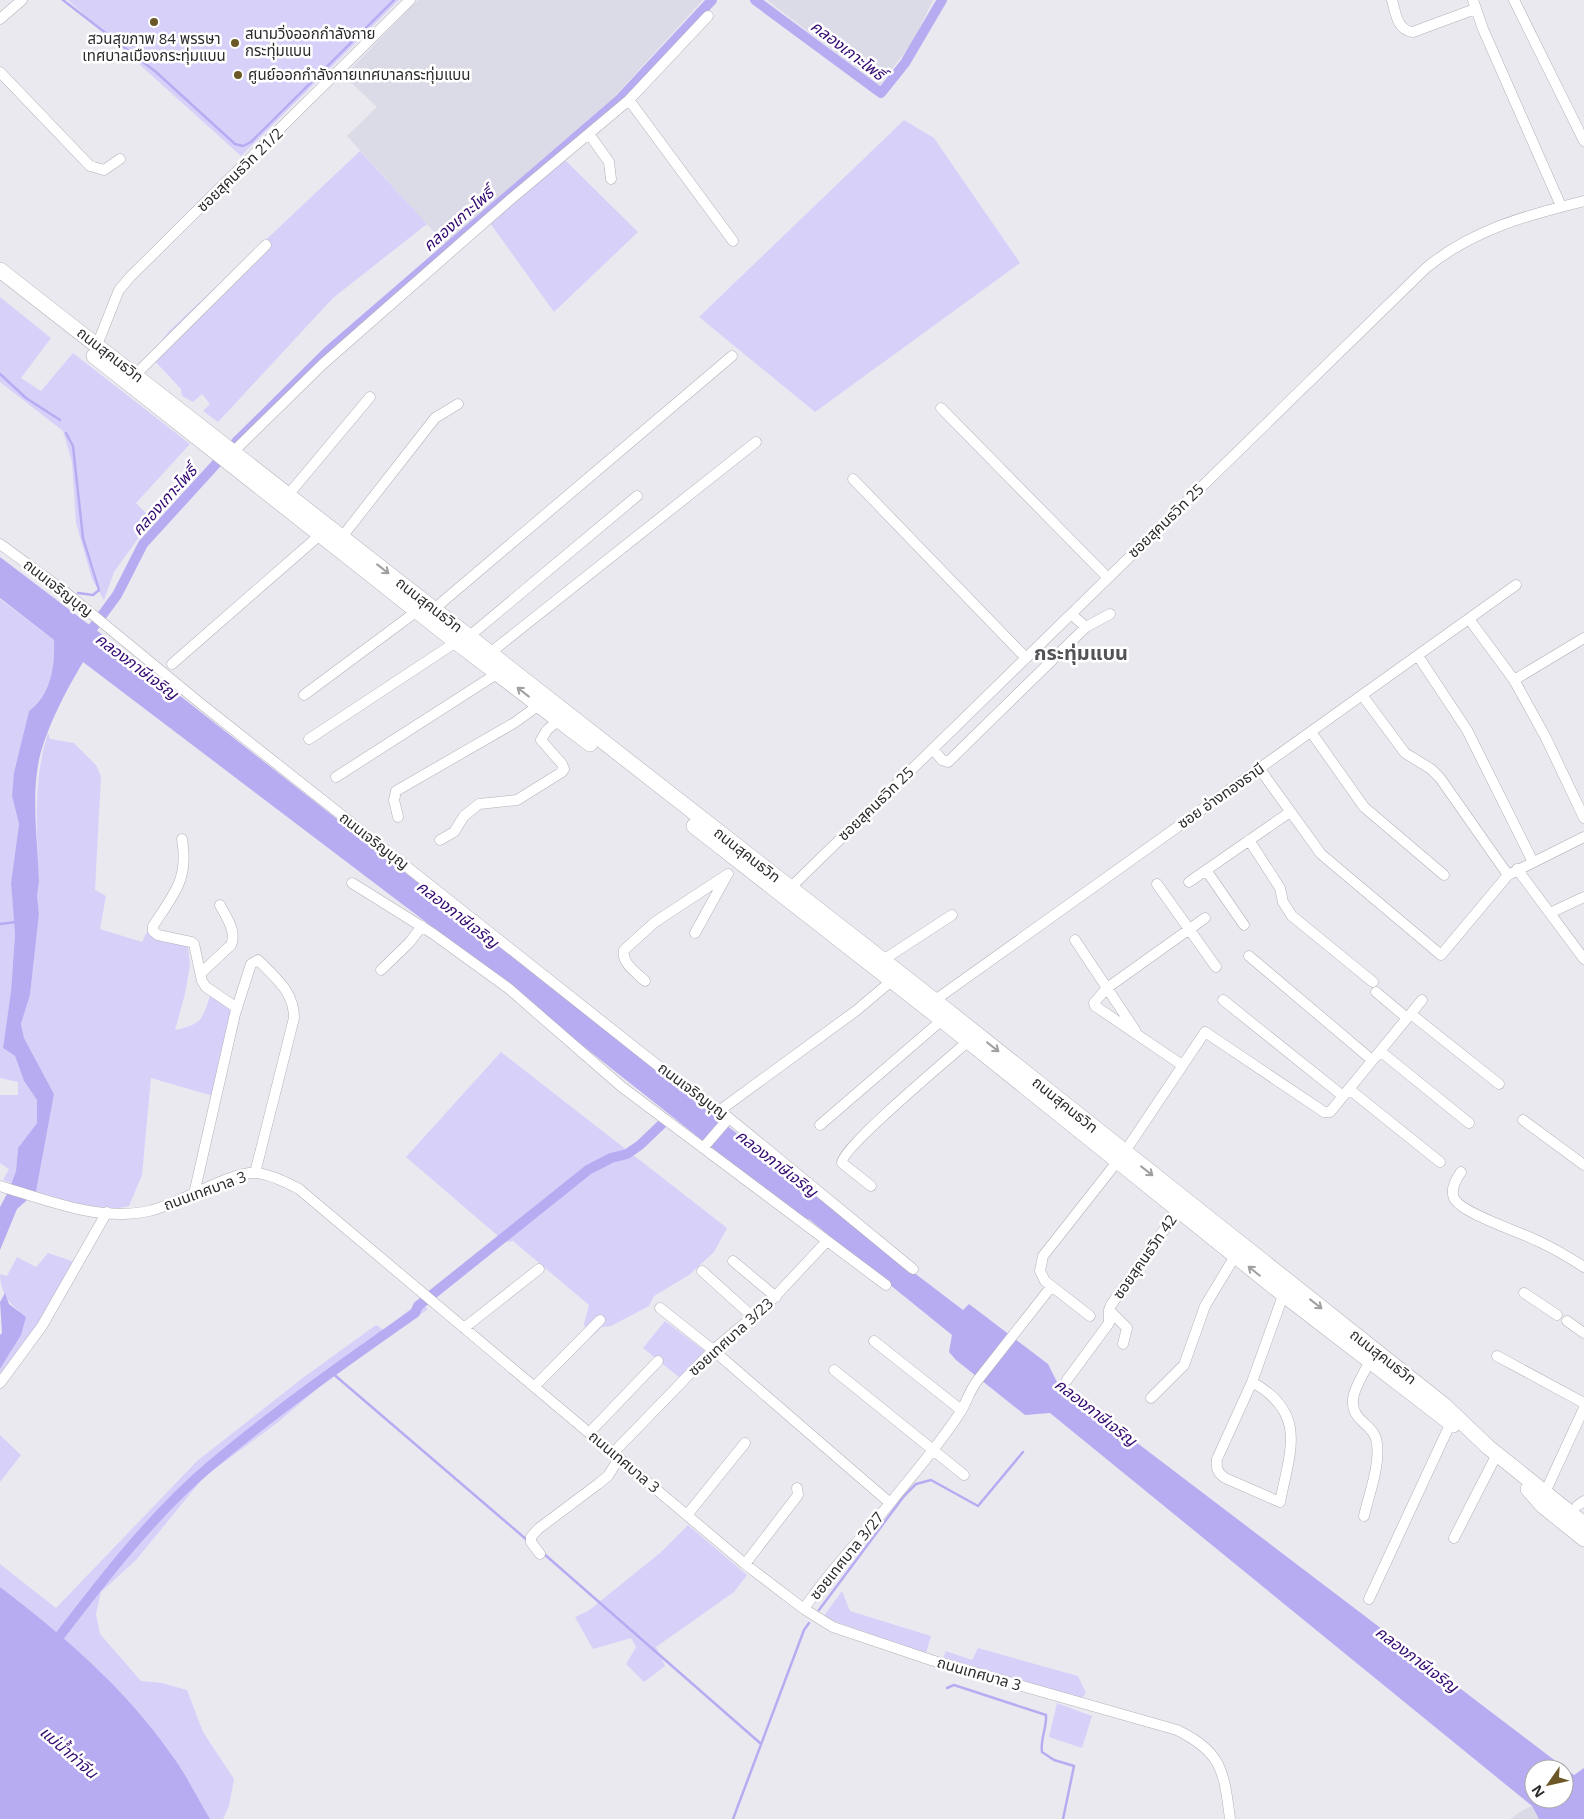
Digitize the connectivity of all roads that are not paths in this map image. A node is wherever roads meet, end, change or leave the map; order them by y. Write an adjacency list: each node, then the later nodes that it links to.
1 (22, 0): 7 (street)
2 (410, 0): 20 (street, ซอยสุคนธวิท 21/2)
3 (1392, 0): 5 (street)
4 (1514, 0): 11 (street)
5 (1474, 4): 15 (street)
6 (708, 16): 9 (street)
7 (0, 19)
8 (0, 72): 12 (street)
9 (629, 100): 10 (street); 16 (street)
10 (589, 134): 13 (street); 27 (street)
11 (1584, 141)
12 (120, 159)
13 (611, 180)
14 (1584, 201): 15 (street, ซอยสุคนธวิท 25)
15 (1562, 206): 34 (street, ซอยสุคนธวิท 25)
16 (733, 241)
17 (266, 245): 22 (street)
18 (0, 270): 20 (main road, ถนนสุคนธวิท)
19 (0, 283): 20 (main road, ถนนสุคนธวิท)
20 (95, 351): 22 (main road, ถนนสุคนธวิท); 31 (main road, ถนนสุคนธวิท)
21 (732, 356): 36 (street)
22 (135, 375): 27 (main road, ถนนสุคนธวิท)
23 (370, 396): 29 (street)
24 (458, 404): 32 (street)
25 (941, 408): 34 (street)
26 (756, 442): 44 (street)
27 (233, 452): 29 (main road, ถนนสุคนธวิท)
28 (854, 479): 46 (street)
29 (288, 495): 32 (main road, ถนนสุคนธวิท)
30 (637, 496): 43 (street)
31 (320, 534): 37 (main road, ถนนสุคนธวิท); 47 (street)
32 (342, 537): 36 (main road, ถนนสุคนธวิท, one-way to 36)
33 (0, 544): 110 (street, ถนนเจริญบุญ)
34 (1108, 578): 38 (street, ซอยสุคนธวิท 25)
35 (1516, 585): 40 (street, ซอย อ่างทองธานี)
36 (434, 610): 43 (main road, ถนนสุคนธวิท)
37 (417, 611): 43 (main road, ถนนสุคนธวิท); 50 (street)
38 (1071, 614): 41 (street); 46 (street, ซอยสุคนธวิท 25)
39 (1110, 614): 41 (street)
40 (1469, 619): 45 (street, ซอย อ่างทองธานี); 49 (street)
41 (1086, 627): 56 (street)
42 (1584, 638): 49 (street)
43 (462, 641): 44 (main road, ถนนสุคนธวิท); 48 (main road, ถนนสุคนธวิท); 55 (street)
44 (490, 653): 75 (main road, ถนนสุคนธวิท)
45 (1418, 656): 51 (street, ซอย อ่างทองธานี); 67 (street)
46 (1026, 658): 56 (street, ซอยสุคนธวิท 25)
47 (172, 664)
48 (498, 673): 52 (main road, ถนนสุคนธวิท, one-way to 48); 58 (street)
49 (1514, 680): 61 (street)
50 (304, 695)
51 (1362, 695): 54 (street, ซอย อ่างทองธานี); 69 (street)
52 (539, 705): 53 (main road, ถนนสุคนธวิท); 60 (street)
53 (559, 720): 64 (street); 66 (main road, ถนนสุคนธวิท)
54 (1311, 732): 57 (street, ซอย อ่างทองธานี); 71 (street)
55 (309, 740)
56 (933, 748): 75 (street, ซอยสุคนธวิท 25)
57 (1260, 768): 59 (street); 99 (street, ซอย อ่างทองธานี)
58 (336, 777)
59 (1290, 812): 65 (street); 69 (street)
60 (398, 817)
61 (1584, 818)
62 (1584, 837): 67 (street)
63 (182, 839): 91 (street)
64 (440, 840)
65 (1249, 840): 68 (street); 94 (street)
66 (738, 861): 70 (street); 75 (main road, ถนนสุคนธวิท)
67 (1533, 862): 69 (street)
68 (1206, 870): 72 (street); 81 (street)
69 (1513, 872): 78 (street)
70 (728, 874): 84 (street); 93 (street)
71 (1444, 875)
72 (1189, 882)
73 (352, 883): 82 (street)
74 (1157, 884): 83 (street)
75 (786, 892): 88 (main road, ถนนสุคนธวิท); 92 (main road, ถนนสุคนธวิท)
76 (1584, 897): 78 (street)
77 (220, 905): 91 (street)
78 (1550, 913): 87 (street)
79 (952, 916): 88 (street)
80 (1205, 918): 83 (street)
81 (1244, 925)
82 (422, 926): 90 (street); 115 (street)
83 (1189, 929): 89 (street); 95 (street)
84 (695, 934)
85 (1075, 940): 95 (street)
86 (1249, 956): 106 (street)
87 (1584, 959)
88 (883, 960): 92 (main road, ถนนสุคนธวิท)
89 (1216, 967)
90 (382, 970)
91 (201, 973): 100 (street)
92 (896, 978): 99 (main road, ถนนสุคนธวิท); 110 (street)
93 (646, 981)
94 (1373, 982)
95 (1107, 988): 103 (street); 103 (street)
96 (1376, 992): 101 (street)
97 (1223, 1000): 109 (street)
98 (1422, 1000): 101 (street)
99 (930, 1004): 102 (main road, ถนนสุคนธวิท); 104 (main road, ถนนสุคนธวิท)
100 (237, 1008): 120 (street); 123 (street)
101 (1409, 1016): 105 (street); 108 (street)
102 (942, 1020): 104 (main road, ถนนสุคนธวิท); 114 (street)
103 (1138, 1035): 107 (street)
104 (972, 1038): 116 (main road, ถนนสุคนธวิท); 122 (street)
105 (1380, 1051): 106 (street); 113 (street)
106 (1372, 1060): 109 (street)
107 (1182, 1065): 109 (street); 116 (street)
108 (1499, 1084)
109 (1346, 1093): 117 (street)
110 (719, 1111): 111 (street, ถนนเจริญบุญ)
111 (728, 1120): 115 (street); 131 (street, ถนนเจริญบุญ)
112 (1523, 1120): 118 (street)
113 (1469, 1123)
114 (820, 1125)
115 (704, 1146): 126 (street)
116 (1120, 1157): 124 (main road, ถนนสุคนธวิท); 134 (street); 135 (main road, ถนนสุคนธวิท, one-way to 135)
117 (1440, 1162)
118 (1584, 1165)
119 (1461, 1172): 129 (street)
120 (255, 1173): 123 (street, ถนนเทศบาล 3); 145 (street, ถนนเทศบาล 3)
121 (3, 1186): 125 (street, ถนนเทศบาล 3)
122 (871, 1186)
123 (194, 1194): 125 (street, ถนนเทศบาล 3)
124 (1178, 1210): 127 (main road, ถนนสุคนธวิท); 139 (street, ซอยสุคนธวิท 42)
125 (107, 1212): 156 (street)
126 (827, 1241): 133 (street); 137 (street, ซอยเทศบาล 3/23)
127 (1235, 1256): 135 (main road, ถนนสุคนธวิท, one-way to 127); 158 (street)
128 (733, 1261): 137 (street)
129 (1584, 1268)
130 (539, 1269): 145 (street)
131 (913, 1269)
132 (702, 1271): 142 (street)
133 (886, 1285)
134 (1051, 1287): 141 (street); 161 (street, ซอยเทศบาล 3/27)
135 (1286, 1288): 152 (main road, ถนนสุคนธวิท); 155 (street); 162 (main road, ถนนสุคนธวิท, one-way to 162)
136 (1524, 1293): 140 (street)
137 (776, 1297): 142 (street, ซอยเทศบาล 3/23)
138 (660, 1308): 149 (street)
139 (1109, 1310): 148 (street); 154 (street, ซอยสุคนธวิท 42)
140 (1557, 1315)
141 (1090, 1316)
142 (753, 1317): 149 (street, ซอยเทศบาล 3/23)
143 (600, 1320): 157 (street)
144 (1567, 1321): 146 (street)
145 (464, 1328): 157 (street, ถนนเทศบาล 3)
146 (1584, 1333)
147 (874, 1341): 161 (street)
148 (1122, 1344)
149 (713, 1350): 167 (street, ซอยเทศบาล 3/23); 171 (street)
150 (1497, 1356): 159 (street)
151 (658, 1361): 163 (street)
152 (1370, 1361): 162 (main road, ถนนสุคนธวิท); 174 (street)
153 (834, 1370): 165 (street)
154 (1067, 1380)
155 (1252, 1382): 155 (street)
156 (0, 1383)
157 (534, 1387): 163 (street, ถนนเทศบาล 3)
158 (1151, 1398)
159 (1584, 1403)
160 (1584, 1408): 169 (street)
161 (962, 1410): 165 (street, ซอยเทศบาล 3/27)
162 (1452, 1419): 166 (main road, ถนนสุคนธวิท); 180 (street)
163 (589, 1433): 167 (street, ถนนเทศบาล 3)
164 (745, 1443): 173 (street)
165 (932, 1448): 168 (street); 171 (street, ซอยเทศบาล 3/27)
166 (1493, 1450): 169 (main road, ถนนสุคนธวิท); 176 (street)
167 (616, 1456): 173 (street, ถนนเทศบาล 3); 178 (street, ซอยเทศบาล 3/23)
168 (964, 1476)
169 (1533, 1481): 172 (main road); 175 (main road, ถนนสุคนธวิท); 177 (main road)
170 (796, 1488): 179 (street)
171 (890, 1503): 181 (street, ซอยเทศบาล 3/27)
172 (1582, 1506)
173 (686, 1515): 179 (street, ถนนเทศบาล 3)
174 (1364, 1516)
175 (1584, 1524)
176 (1454, 1538)
177 (1584, 1539)
178 (540, 1554)
179 (746, 1564): 181 (street, ถนนเทศบาล 3)
180 (1369, 1599)
181 (804, 1609): 182 (street, ถนนเทศบาล 3)
182 (1230, 1819)

